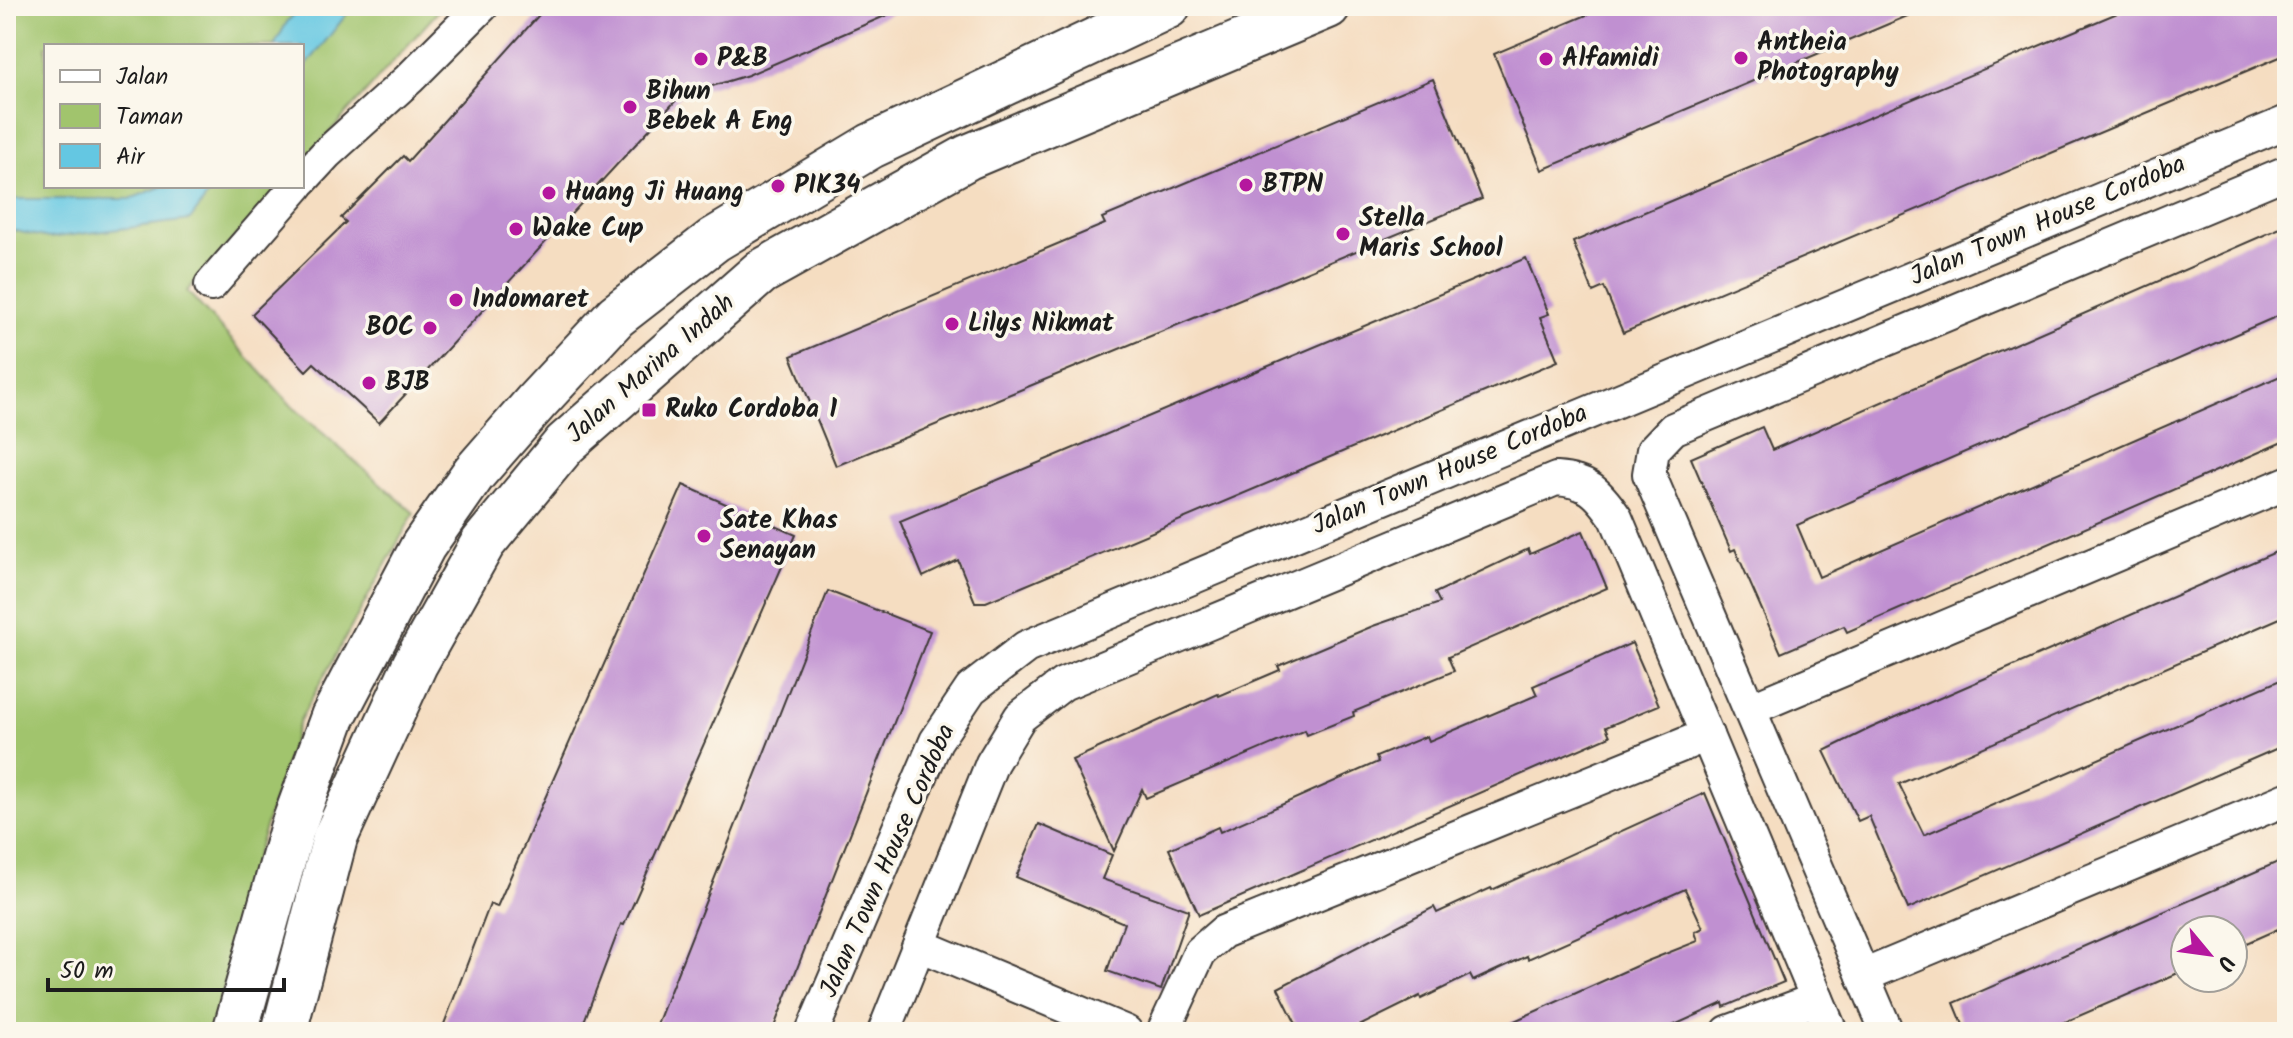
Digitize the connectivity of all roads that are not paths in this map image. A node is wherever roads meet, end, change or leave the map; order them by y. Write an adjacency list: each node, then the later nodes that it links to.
1 (482, 6): 6 (street)
2 (1168, 6): 16 (main road, Jalan Marina Indah)
3 (1328, 6): 17 (main road, Jalan Marina Indah)
4 (2287, 122): 18 (street, Jalan Town House Cordoba)
5 (2287, 172): 10 (street)
6 (304, 178)
7 (295, 188): 8 (street)
8 (211, 285)
9 (2287, 483): 10 (street)
10 (1750, 709): 14 (street)
11 (1707, 735): 13 (street); 15 (street); 21 (street)
12 (2287, 799): 14 (street)
13 (919, 945): 19 (street); 20 (street)
14 (1863, 976): 24 (street)
15 (1817, 999): 22 (street); 23 (street)
16 (235, 1032)
17 (284, 1032)
18 (812, 1032)
19 (884, 1032)
20 (1126, 1032)
21 (1163, 1032)
22 (1728, 1032)
23 (1831, 1032)
24 (1887, 1032)

